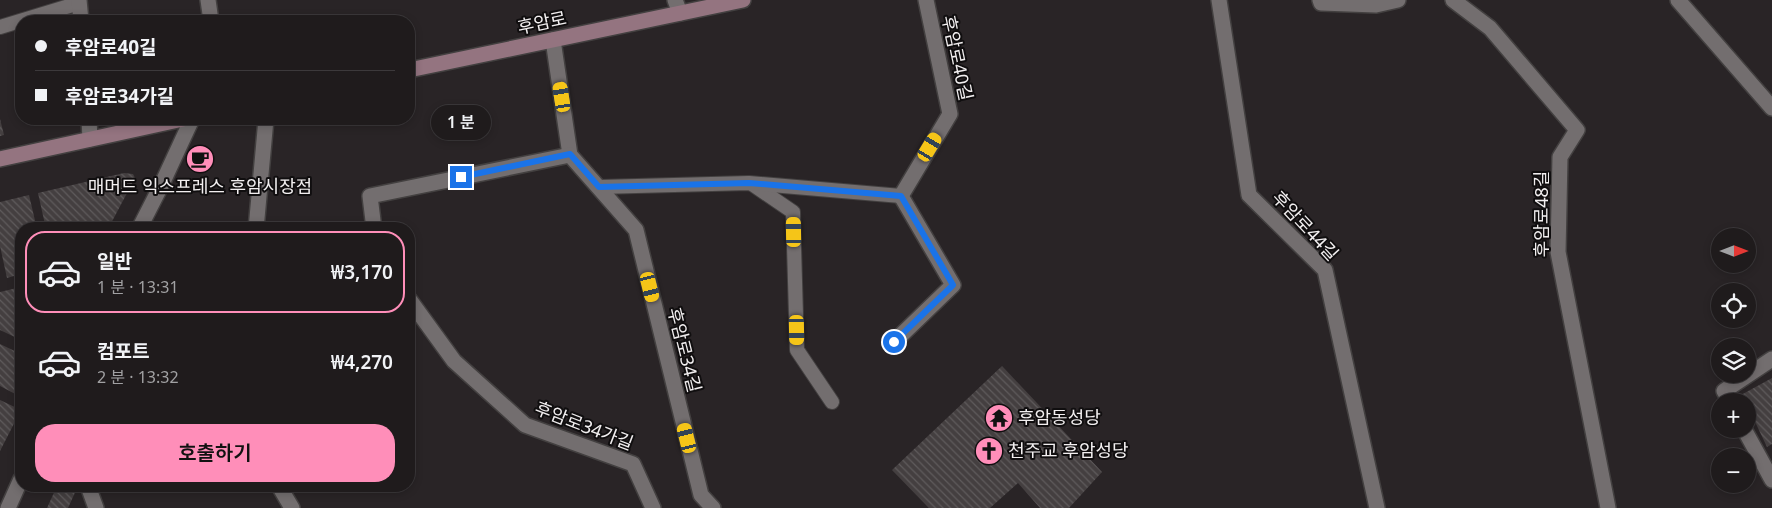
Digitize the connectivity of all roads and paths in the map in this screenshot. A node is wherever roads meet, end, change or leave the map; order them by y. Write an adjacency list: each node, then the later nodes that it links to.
1 (208, 0): 13 (street)
2 (743, 0): 10 (main road, 후암로)
3 (926, 0): 28 (street, 후암로40길)
4 (1219, 0): 47 (street, 후암로44길)
5 (1320, 0): 6 (street)
6 (1398, 0)
7 (1453, 0): 48 (street, 후암로48길)
8 (1678, 0): 18 (street)
9 (79, 2): 11 (lane); 12 (street)
10 (677, 7): 16 (main road, 후암로)
11 (38, 15)
12 (80, 15)
13 (210, 15)
14 (15, 22): 15 (lane)
15 (0, 27)
16 (553, 40): 17 (main road, 후암로); 24 (street)
17 (415, 69)
18 (1772, 108)
19 (89, 125): 23 (street)
20 (155, 125): 23 (main road)
21 (189, 125): 29 (street)
22 (265, 125): 30 (street)
23 (90, 139): 25 (main road)
24 (570, 154): 27 (street, 후암로34길); 31 (street)
25 (0, 159)
26 (749, 183): 27 (lane); 28 (lane); 36 (lane)
27 (599, 187): 46 (street, 후암로34길)
28 (901, 196): 33 (street)
29 (143, 222)
30 (257, 222)
31 (373, 222)
32 (415, 307): 45 (street, 후암로34가길)
33 (894, 342)
34 (1772, 359): 35 (street)
35 (1725, 393)
36 (832, 402)
37 (1749, 438): 38 (street)
38 (1772, 480)
39 (15, 492): 42 (street)
40 (90, 492): 43 (street)
41 (283, 492): 44 (street)
42 (8, 508)
43 (96, 508)
44 (292, 508)
45 (653, 508)
46 (713, 508)
47 (1377, 508)
48 (1608, 508)

